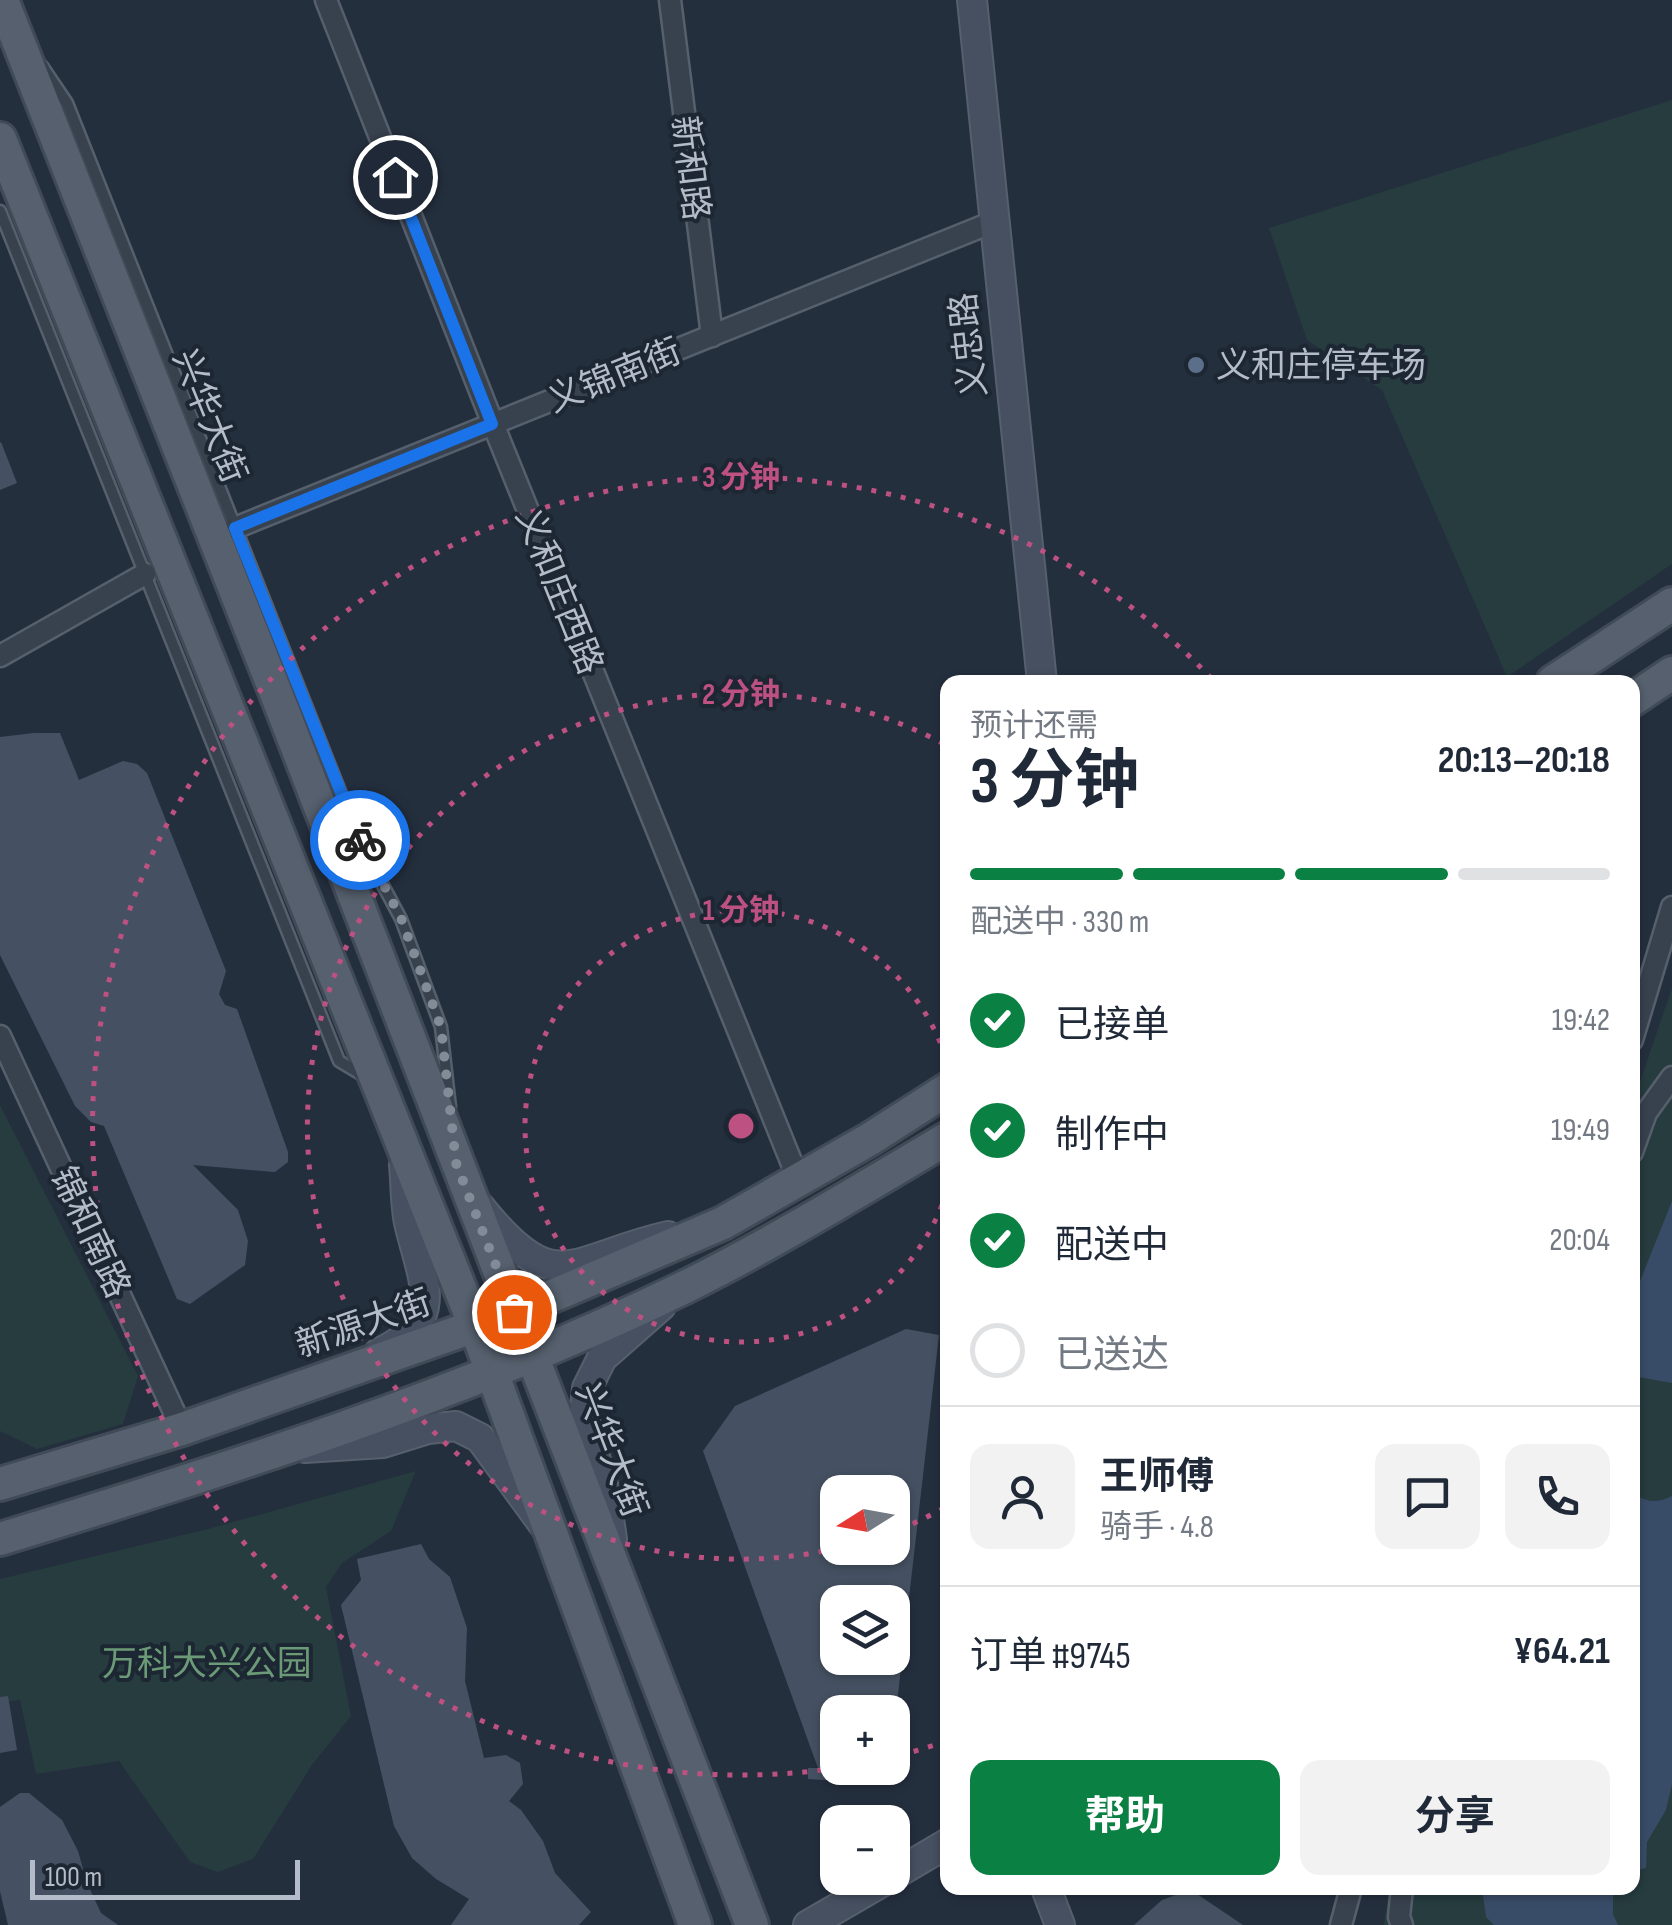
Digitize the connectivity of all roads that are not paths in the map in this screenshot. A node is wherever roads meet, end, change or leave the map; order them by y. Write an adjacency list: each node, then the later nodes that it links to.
1 (326, 0): 9 (street, 义和庄西路)
2 (670, 0): 8 (street, 新和路)
3 (972, 0): 7 (main road, 义忠路)
4 (4, 3): 10 (lane); 27 (main road, 兴华大街)
5 (0, 139): 22 (main road)
6 (0, 212): 11 (lane)
7 (993, 222): 8 (street, 义锦南街); 15 (main road, 义忠路)
8 (712, 336): 9 (street, 义锦南街)
9 (492, 424): 10 (street, 义锦南街); 28 (street, 义和庄西路)
10 (235, 528): 27 (lane)
11 (145, 574): 13 (street); 22 (lane)
12 (1672, 604): 16 (main road)
13 (0, 656)
14 (1672, 674): 17 (main road)
15 (1041, 675)
16 (1564, 675)
17 (1640, 695)
18 (1672, 907): 19 (street)
19 (1640, 1013)
20 (0, 1036): 36 (street, 锦和南路)
21 (1672, 1077): 24 (street)
22 (378, 1085): 26 (main road)
23 (940, 1094): 28 (main road, 新源大街)
24 (1640, 1130)
25 (940, 1143): 30 (main road)
26 (403, 1144): 32 (main road); 35 (main road)
27 (461, 1177): 29 (main road); 31 (main road, 兴华大街)
28 (799, 1181): 29 (main road, 新源大街)
29 (723, 1223): 31 (main road, 新源大街)
30 (682, 1288): 33 (main road); 41 (main road)
31 (514, 1312): 32 (main road, 新源大街); 33 (main road, 兴华大街)
32 (474, 1326): 34 (main road); 35 (main road, 新源大街)
33 (532, 1355): 34 (main road); 41 (main road, 兴华大街)
34 (490, 1371): 37 (main road); 39 (main road)
35 (318, 1381): 36 (main road, 新源大街)
36 (182, 1429): 38 (main road, 新源大街)
37 (274, 1450): 39 (main road); 40 (main road)
38 (0, 1484)
39 (550, 1534): 48 (main road)
40 (0, 1540)
41 (618, 1575): 49 (main road, 兴华大街)
42 (940, 1848): 43 (main road)
43 (910, 1865)
44 (859, 1895): 50 (main road)
45 (1049, 1895): 51 (main road)
46 (1350, 1895): 52 (street)
47 (1401, 1895): 53 (street)
48 (694, 1925)
49 (752, 1925)
50 (808, 1925)
51 (1060, 1925)
52 (1340, 1925)
53 (1402, 1925)

